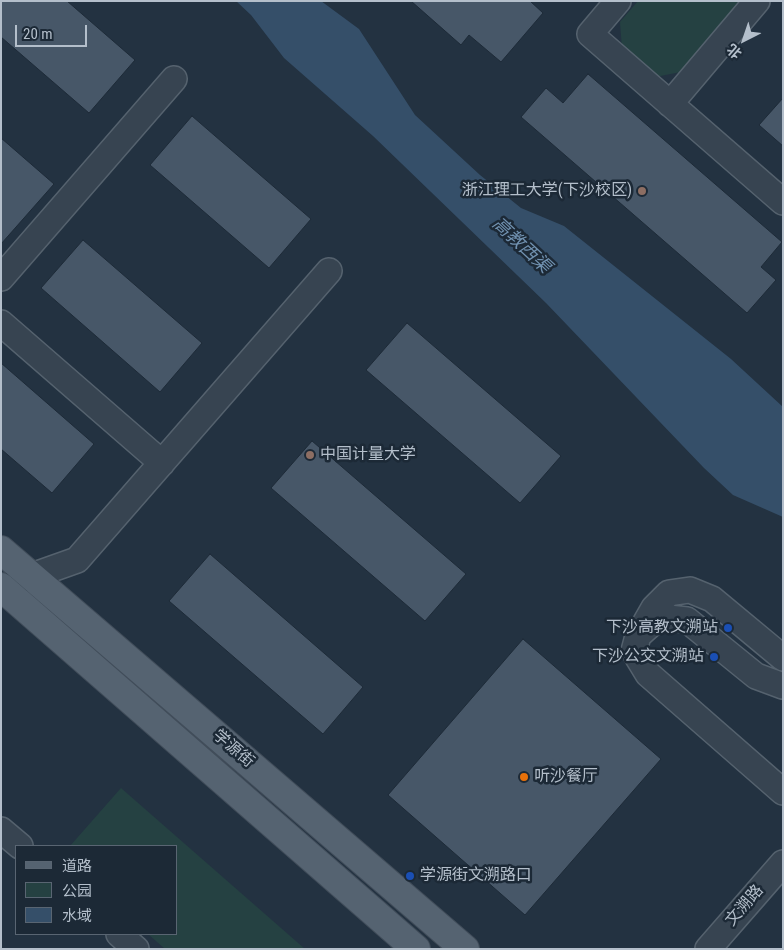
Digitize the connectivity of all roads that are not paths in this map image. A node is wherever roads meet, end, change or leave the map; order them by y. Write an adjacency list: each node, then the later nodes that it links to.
1 (618, 1): 4 (street)
2 (757, 1): 4 (street)
3 (174, 79): 7 (street)
4 (670, 104): 5 (street)
5 (783, 202)
6 (328, 271): 9 (street)
7 (1, 278)
8 (1, 323): 9 (street)
9 (162, 463): 11 (street)
10 (1, 550): 11 (main road, 学源街)
11 (32, 576): 12 (street); 23 (main road, 学源街)
12 (1, 587): 22 (main road, 学源街)
13 (638, 636): 14 (street); 15 (street); 16 (street)
14 (783, 658)
15 (783, 686)
16 (783, 792)
17 (1, 830): 18 (street)
18 (19, 845)
19 (783, 863): 24 (street, 文溯路)
20 (121, 935): 21 (street)
21 (136, 949)
22 (416, 949)
23 (465, 949)
24 (708, 949)

